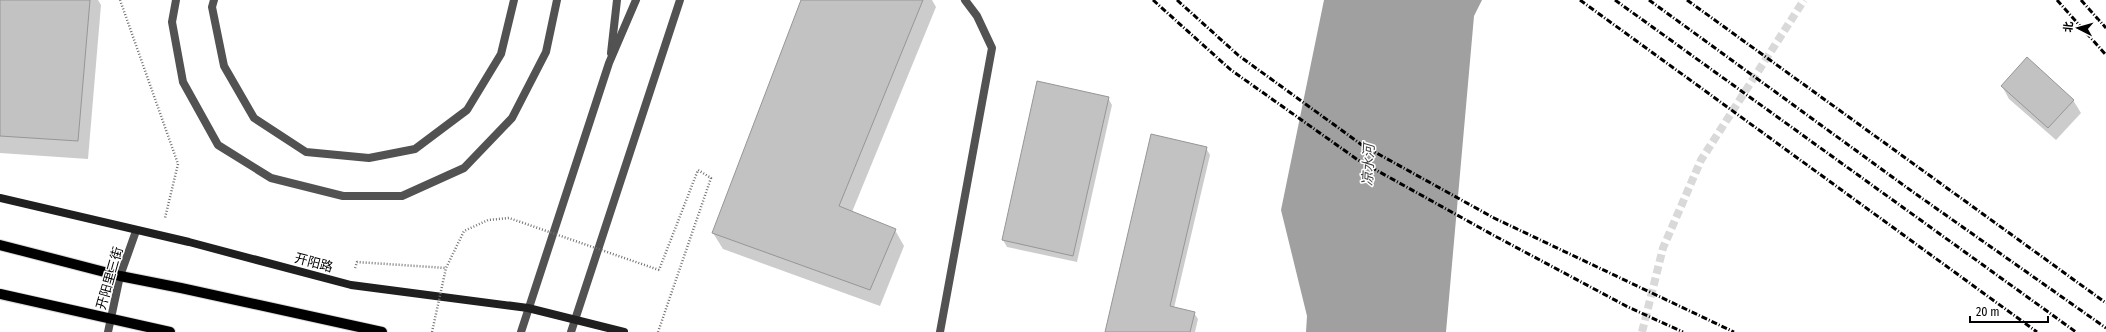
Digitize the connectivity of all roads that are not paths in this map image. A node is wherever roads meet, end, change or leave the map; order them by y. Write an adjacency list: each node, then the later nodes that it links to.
1 (176, 0): 4 (street)
2 (214, 0): 3 (street)
3 (514, 0)
4 (557, 0)
5 (617, 0): 9 (street)
6 (636, 0): 9 (street)
7 (680, 0): 17 (street)
8 (965, 0): 24 (street)
9 (609, 63): 15 (street)
10 (0, 198): 11 (street, 开阳路)
11 (136, 231): 13 (street, 开阳里三街); 15 (street, 开阳路)
12 (0, 245): 13 (main road)
13 (120, 276): 16 (street, 开阳里三街); 20 (main road)
14 (0, 294): 16 (main road)
15 (528, 308): 17 (street, 开阳路); 21 (street)
16 (109, 319): 18 (street, 开阳里三街); 19 (main road)
17 (575, 320): 22 (street); 23 (street, 开阳路)
18 (108, 332)
19 (170, 332)
20 (382, 332)
21 (521, 332)
22 (571, 332)
23 (624, 332)
24 (940, 332)

